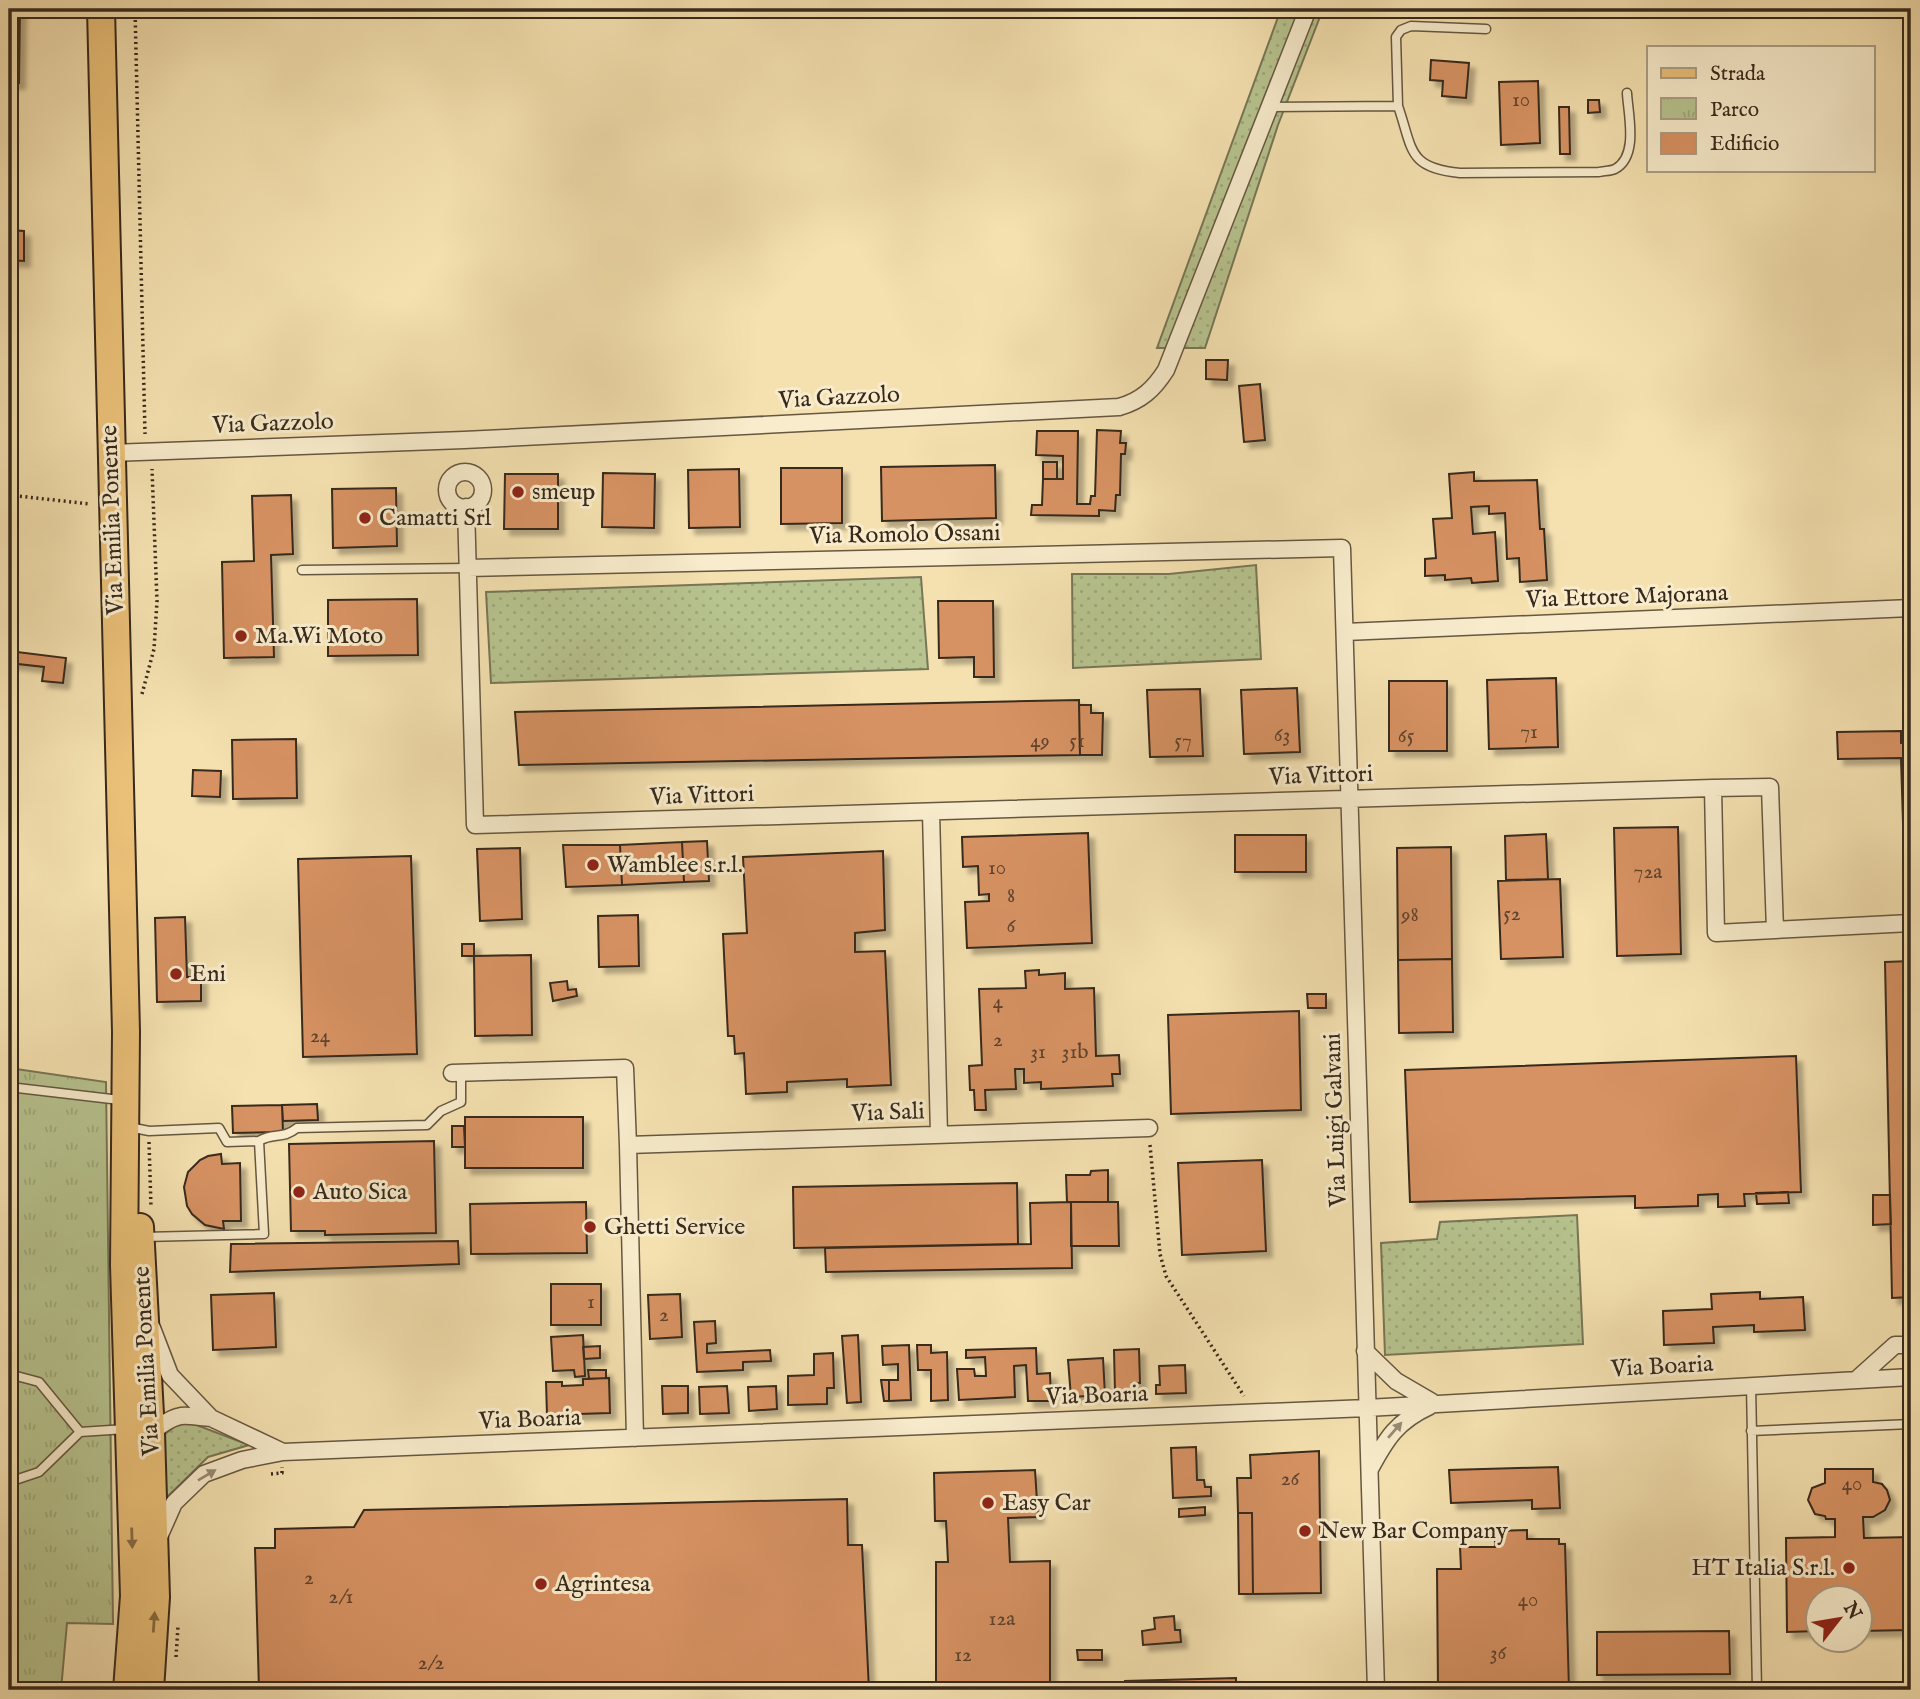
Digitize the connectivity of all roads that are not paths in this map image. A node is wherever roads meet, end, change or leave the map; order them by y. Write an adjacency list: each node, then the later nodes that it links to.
1 (101, 9): 8 (main road, Via Emilia Ponente)
2 (1308, 9): 6 (street, Via Gazzolo)
3 (1486, 29): 5 (lane)
4 (1627, 93): 5 (lane)
5 (1398, 106): 6 (lane)
6 (1270, 107): 7 (street, Via Gazzolo)
7 (464, 440): 8 (street, Via Gazzolo); 9 (street)
8 (111, 453): 21 (main road, Via Emilia Ponente)
9 (466, 472): 10 (street); 10 (street)
10 (466, 507): 12 (street)
11 (1342, 548): 12 (street, Via Romolo Ossani); 15 (street, Via Luigi Galvani)
12 (468, 568): 13 (lane); 18 (street, Via Vittori)
13 (302, 570)
14 (1911, 608): 15 (street, Via Ettore Majorana)
15 (1345, 632): 17 (street, Via Luigi Galvani)
16 (1713, 788): 17 (street, Via Vittori); 20 (street, Via Vittori); 20 (street)
17 (1349, 797): 18 (street, Via Vittori); 33 (street, Via Luigi Galvani)
18 (931, 812): 27 (street)
19 (1911, 923): 20 (street)
20 (1775, 930)
21 (126, 1032): 24 (main road, Via Emilia Ponente); 26 (main road, Via Emilia Ponente)
22 (456, 1073): 28 (lane); 29 (street)
23 (9, 1087): 24 (lane)
24 (125, 1101): 42 (main road, Via Emilia Ponente)
25 (1149, 1128): 27 (street, Via Sali)
26 (141, 1130): 28 (lane); 30 (main road, Via Emilia Ponente)
27 (939, 1135): 29 (street, Via Sali)
28 (259, 1141): 30 (lane)
29 (628, 1145): 45 (street)
30 (146, 1237): 31 (main road, Via Emilia Ponente)
31 (144, 1309): 40 (street, Via Boaria); 42 (main road, Via Emilia Ponente)
32 (1911, 1345): 36 (street)
33 (1365, 1351): 38 (street); 39 (street, Via Luigi Galvani)
34 (9, 1374): 43 (lane)
35 (1911, 1377): 36 (street, Via Boaria)
36 (1856, 1380): 37 (street, Via Boaria)
37 (1751, 1385): 38 (street, Via Boaria); 44 (lane)
38 (1435, 1403): 39 (street, Via Boaria); 47 (street, one-way to 38)
39 (1367, 1408): 45 (street, Via Boaria); 47 (street, Via Luigi Galvani)
40 (211, 1418): 42 (street, Via Boaria); 46 (street, Via Boaria)
41 (1911, 1424): 44 (lane)
42 (140, 1431): 43 (lane); 49 (main road, Via Emilia Ponente); 50 (main road, Via Emilia Ponente, one-way to 50)
43 (80, 1432): 48 (lane)
44 (1751, 1432): 53 (lane)
45 (635, 1438): 46 (street, Via Boaria)
46 (283, 1452): 49 (street, Via Boaria, one-way to 46)
47 (1369, 1471): 52 (street, Via Luigi Galvani)
48 (9, 1482)
49 (154, 1548): 51 (main road, Via Emilia Ponente, one-way to 49)
50 (127, 1690)
51 (150, 1690)
52 (1376, 1690)
53 (1757, 1690)

